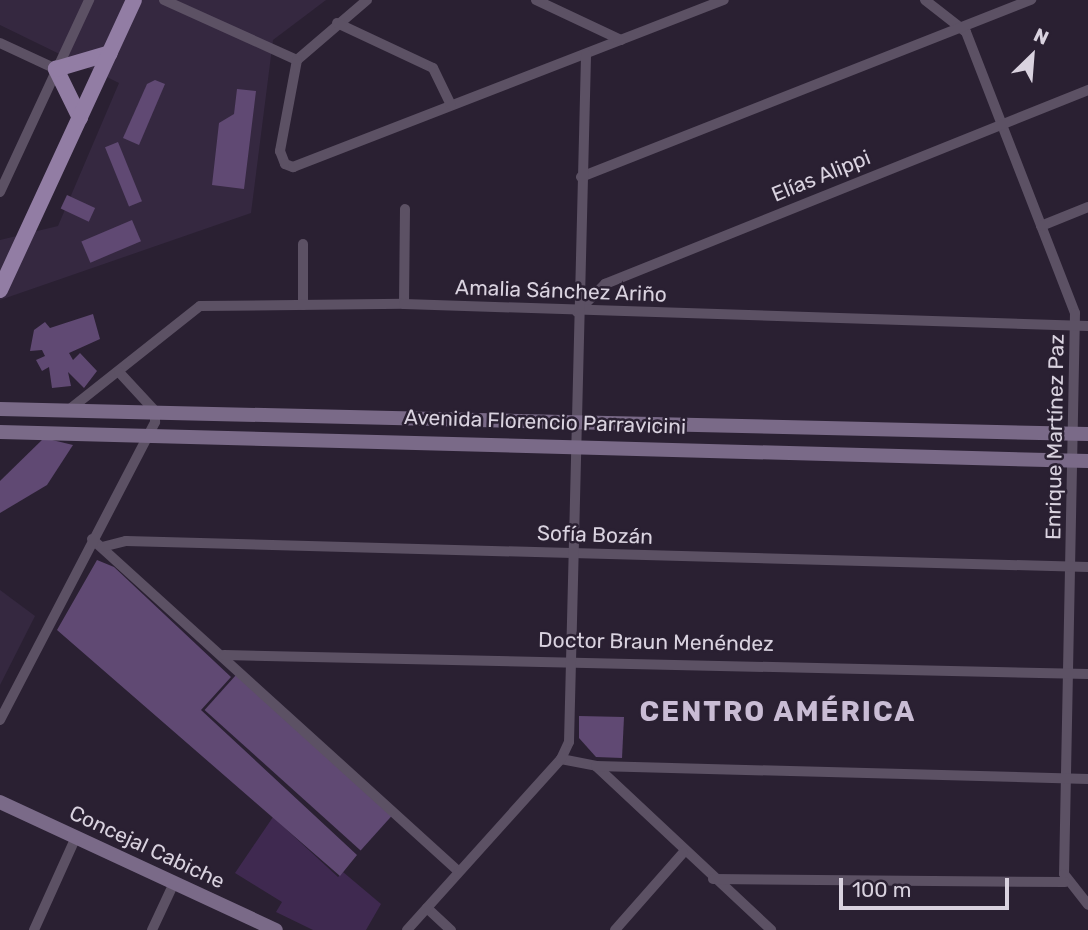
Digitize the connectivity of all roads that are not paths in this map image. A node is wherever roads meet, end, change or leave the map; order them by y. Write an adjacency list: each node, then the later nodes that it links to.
1 (89, 0): 16 (street)
2 (134, 0): 13 (main road)
3 (164, 0): 15 (street)
4 (367, 0): 9 (street)
5 (536, 0): 11 (street)
6 (724, 0): 11 (street)
7 (925, 0): 10 (street)
8 (1031, 0): 10 (street)
9 (337, 23): 15 (street); 18 (street)
10 (962, 27): 20 (street, Enrique Martínez Paz); 21 (street)
11 (621, 40): 14 (street)
12 (0, 43): 16 (street)
13 (110, 52): 16 (main road); 19 (main road)
14 (586, 54): 18 (street); 21 (street)
15 (297, 60): 18 (street)
16 (56, 69): 19 (main road); 22 (street)
17 (1088, 90): 20 (street, Elías Alippi)
18 (451, 106)
19 (80, 118): 27 (main road)
20 (1002, 124): 25 (street, Enrique Martínez Paz); 30 (street, Elías Alippi)
21 (581, 177): 30 (street)
22 (0, 192)
23 (1088, 207): 25 (street)
24 (405, 209): 28 (street)
25 (1041, 226): 31 (street, Enrique Martínez Paz)
26 (303, 244): 29 (street)
27 (1, 285)
28 (404, 304): 29 (street, Amalia Sánchez Ariño); 30 (street, Amalia Sánchez Ariño)
29 (303, 305): 33 (street, Amalia Sánchez Ariño)
30 (577, 312): 31 (street, Amalia Sánchez Ariño); 37 (street)
31 (1076, 326): 32 (street, Amalia Sánchez Ariño); 40 (street, Enrique Martínez Paz)
32 (1088, 326)
33 (119, 372): 35 (street, Amalia Sánchez Ariño); 36 (street)
34 (4, 407): 35 (main road, Avenida Florencio Parravicini)
35 (70, 409): 36 (main road, Avenida Florencio Parravicini)
36 (155, 411): 37 (main road, Avenida Florencio Parravicini); 39 (street)
37 (576, 422): 40 (main road, Avenida Florencio Parravicini); 41 (street)
38 (0, 432): 39 (main road, Avenida Florencio Parravicini)
39 (150, 434): 41 (main road, Avenida Florencio Parravicini); 43 (street)
40 (1082, 434): 42 (street, Enrique Martínez Paz)
41 (574, 444): 42 (main road, Avenida Florencio Parravicini); 45 (street)
42 (1081, 460): 46 (street, Enrique Martínez Paz)
43 (92, 539): 44 (street); 52 (street)
44 (102, 547): 45 (street, Sofía Bozán); 48 (street)
45 (572, 554): 46 (street, Sofía Bozán); 49 (street)
46 (1072, 567): 47 (street, Sofía Bozán); 50 (street, Enrique Martínez Paz)
47 (1088, 567)
48 (224, 655): 49 (street, Doctor Braun Menéndez); 60 (street)
49 (569, 659): 50 (street, Doctor Braun Menéndez); 53 (street)
50 (1068, 673): 51 (street, Doctor Braun Menéndez); 55 (street, Enrique Martínez Paz)
51 (1088, 674)
52 (0, 720)
53 (561, 759): 54 (street); 60 (street)
54 (596, 766): 55 (street); 59 (street)
55 (1066, 778): 56 (street); 62 (street, Enrique Martínez Paz)
56 (1088, 779)
57 (0, 802): 58 (main road, Concejal Cabiche)
58 (76, 837): 63 (main road, Concejal Cabiche); 67 (street)
59 (683, 853): 61 (street); 71 (street)
60 (458, 871): 65 (street)
61 (713, 879): 62 (street); 72 (street)
62 (1065, 882): 64 (street)
63 (174, 883): 66 (main road, Concejal Cabiche); 68 (street)
64 (1088, 905)
65 (426, 908): 69 (street); 70 (street)
66 (271, 929)
67 (34, 930)
68 (152, 930)
69 (407, 930)
70 (451, 930)
71 (615, 930)
72 (771, 930)

